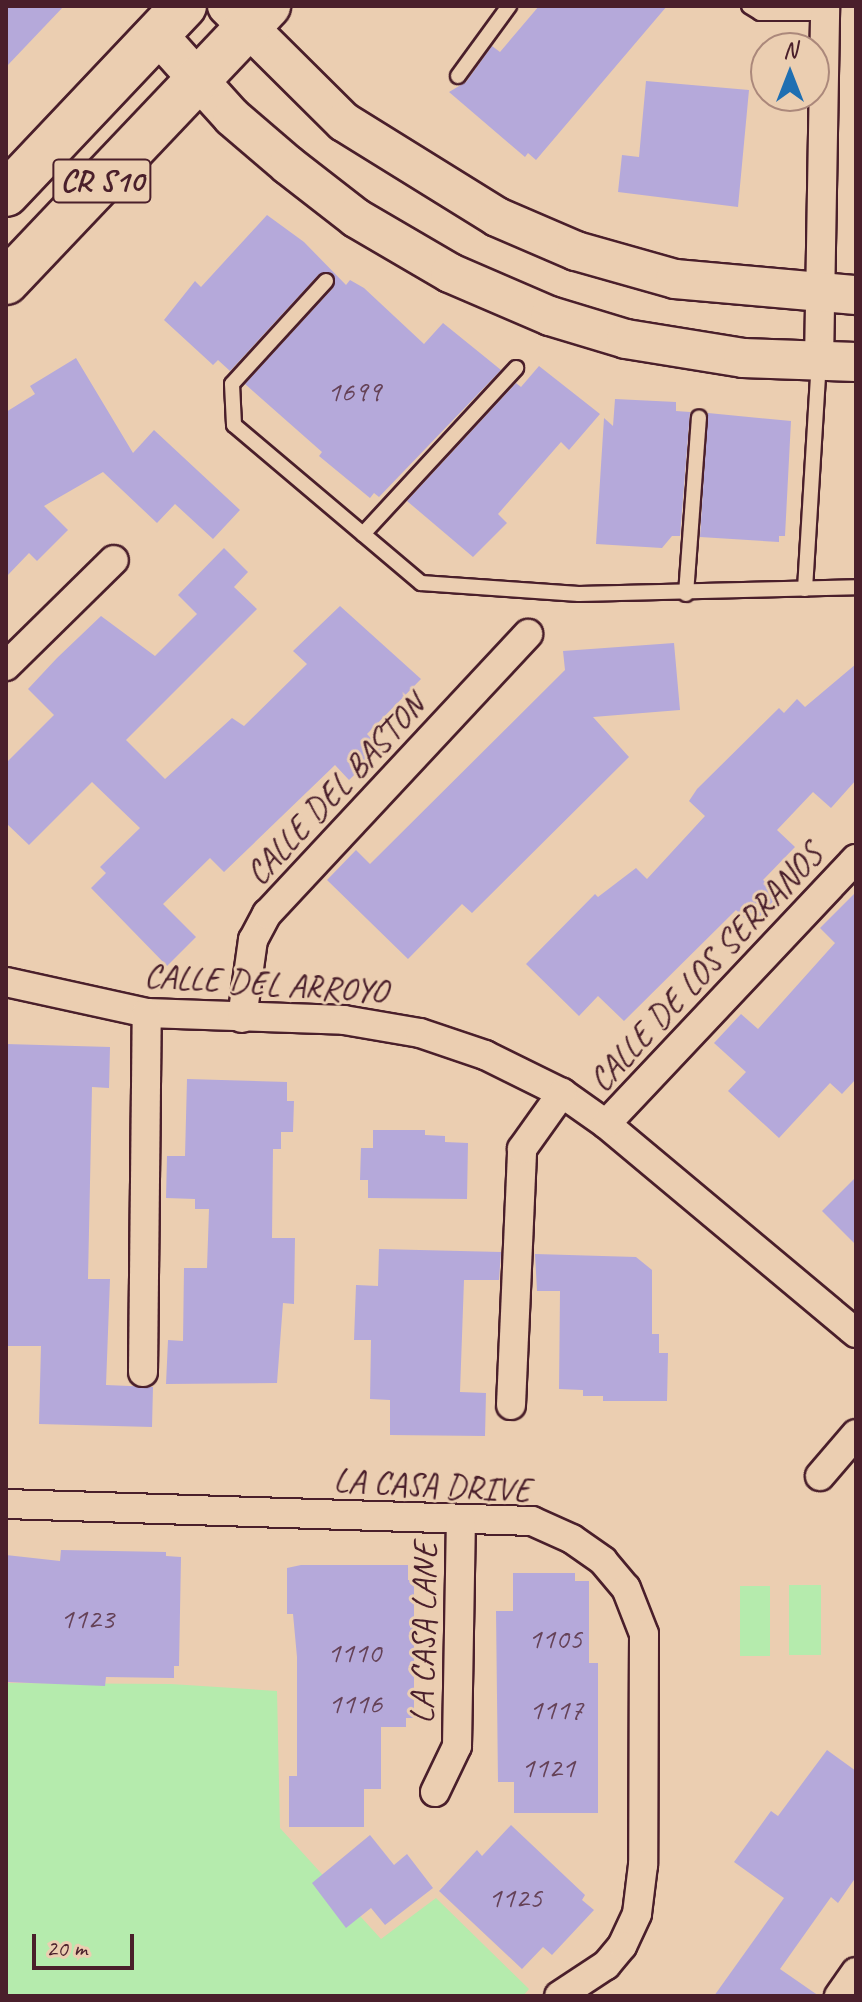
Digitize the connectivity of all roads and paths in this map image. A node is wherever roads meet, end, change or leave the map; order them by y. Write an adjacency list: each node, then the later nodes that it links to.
1 (509, 6): 6 (lane)
2 (749, 6): 3 (lane)
3 (825, 10): 11 (street)
4 (248, 13): 7 (main road, CR S10); 11 (street)
5 (171, 20): 7 (street); 8 (main road, CR S10)
6 (458, 76)
7 (198, 79): 10 (main road, CR S10); 12 (street)
8 (6, 194)
9 (326, 281): 16 (lane)
10 (6, 282)
11 (838, 295): 12 (street)
12 (819, 362): 13 (street); 19 (lane)
13 (856, 362)
14 (516, 368): 16 (lane)
15 (699, 417): 20 (lane)
16 (363, 534): 20 (lane)
17 (114, 560): 22 (street)
18 (856, 587): 19 (lane)
19 (805, 589): 20 (lane)
20 (686, 594)
21 (528, 634): 26 (street, CALLE DEL BASTON)
22 (6, 666)
23 (856, 859): 28 (street, CALLE DE LOS SERRANOS)
24 (6, 982): 25 (street, CALLE DEL ARROYO)
25 (147, 1013): 26 (street, CALLE DEL ARROYO); 30 (street)
26 (242, 1018): 27 (street, CALLE DEL ARROYO)
27 (562, 1093): 28 (street, CALLE DEL ARROYO); 31 (street, CALLE DE LOS SERRANOS)
28 (606, 1124): 29 (street, CALLE DEL ARROYO)
29 (856, 1333)
30 (143, 1372)
31 (511, 1405)
32 (856, 1434): 33 (street)
33 (820, 1476)
34 (6, 1504): 35 (street, LA CASA DRIVE)
35 (461, 1519): 36 (street, LA CASA LANE); 38 (street, LA CASA DRIVE)
36 (435, 1792)
37 (856, 1972): 39 (street)
38 (559, 1996)
39 (839, 1996)

